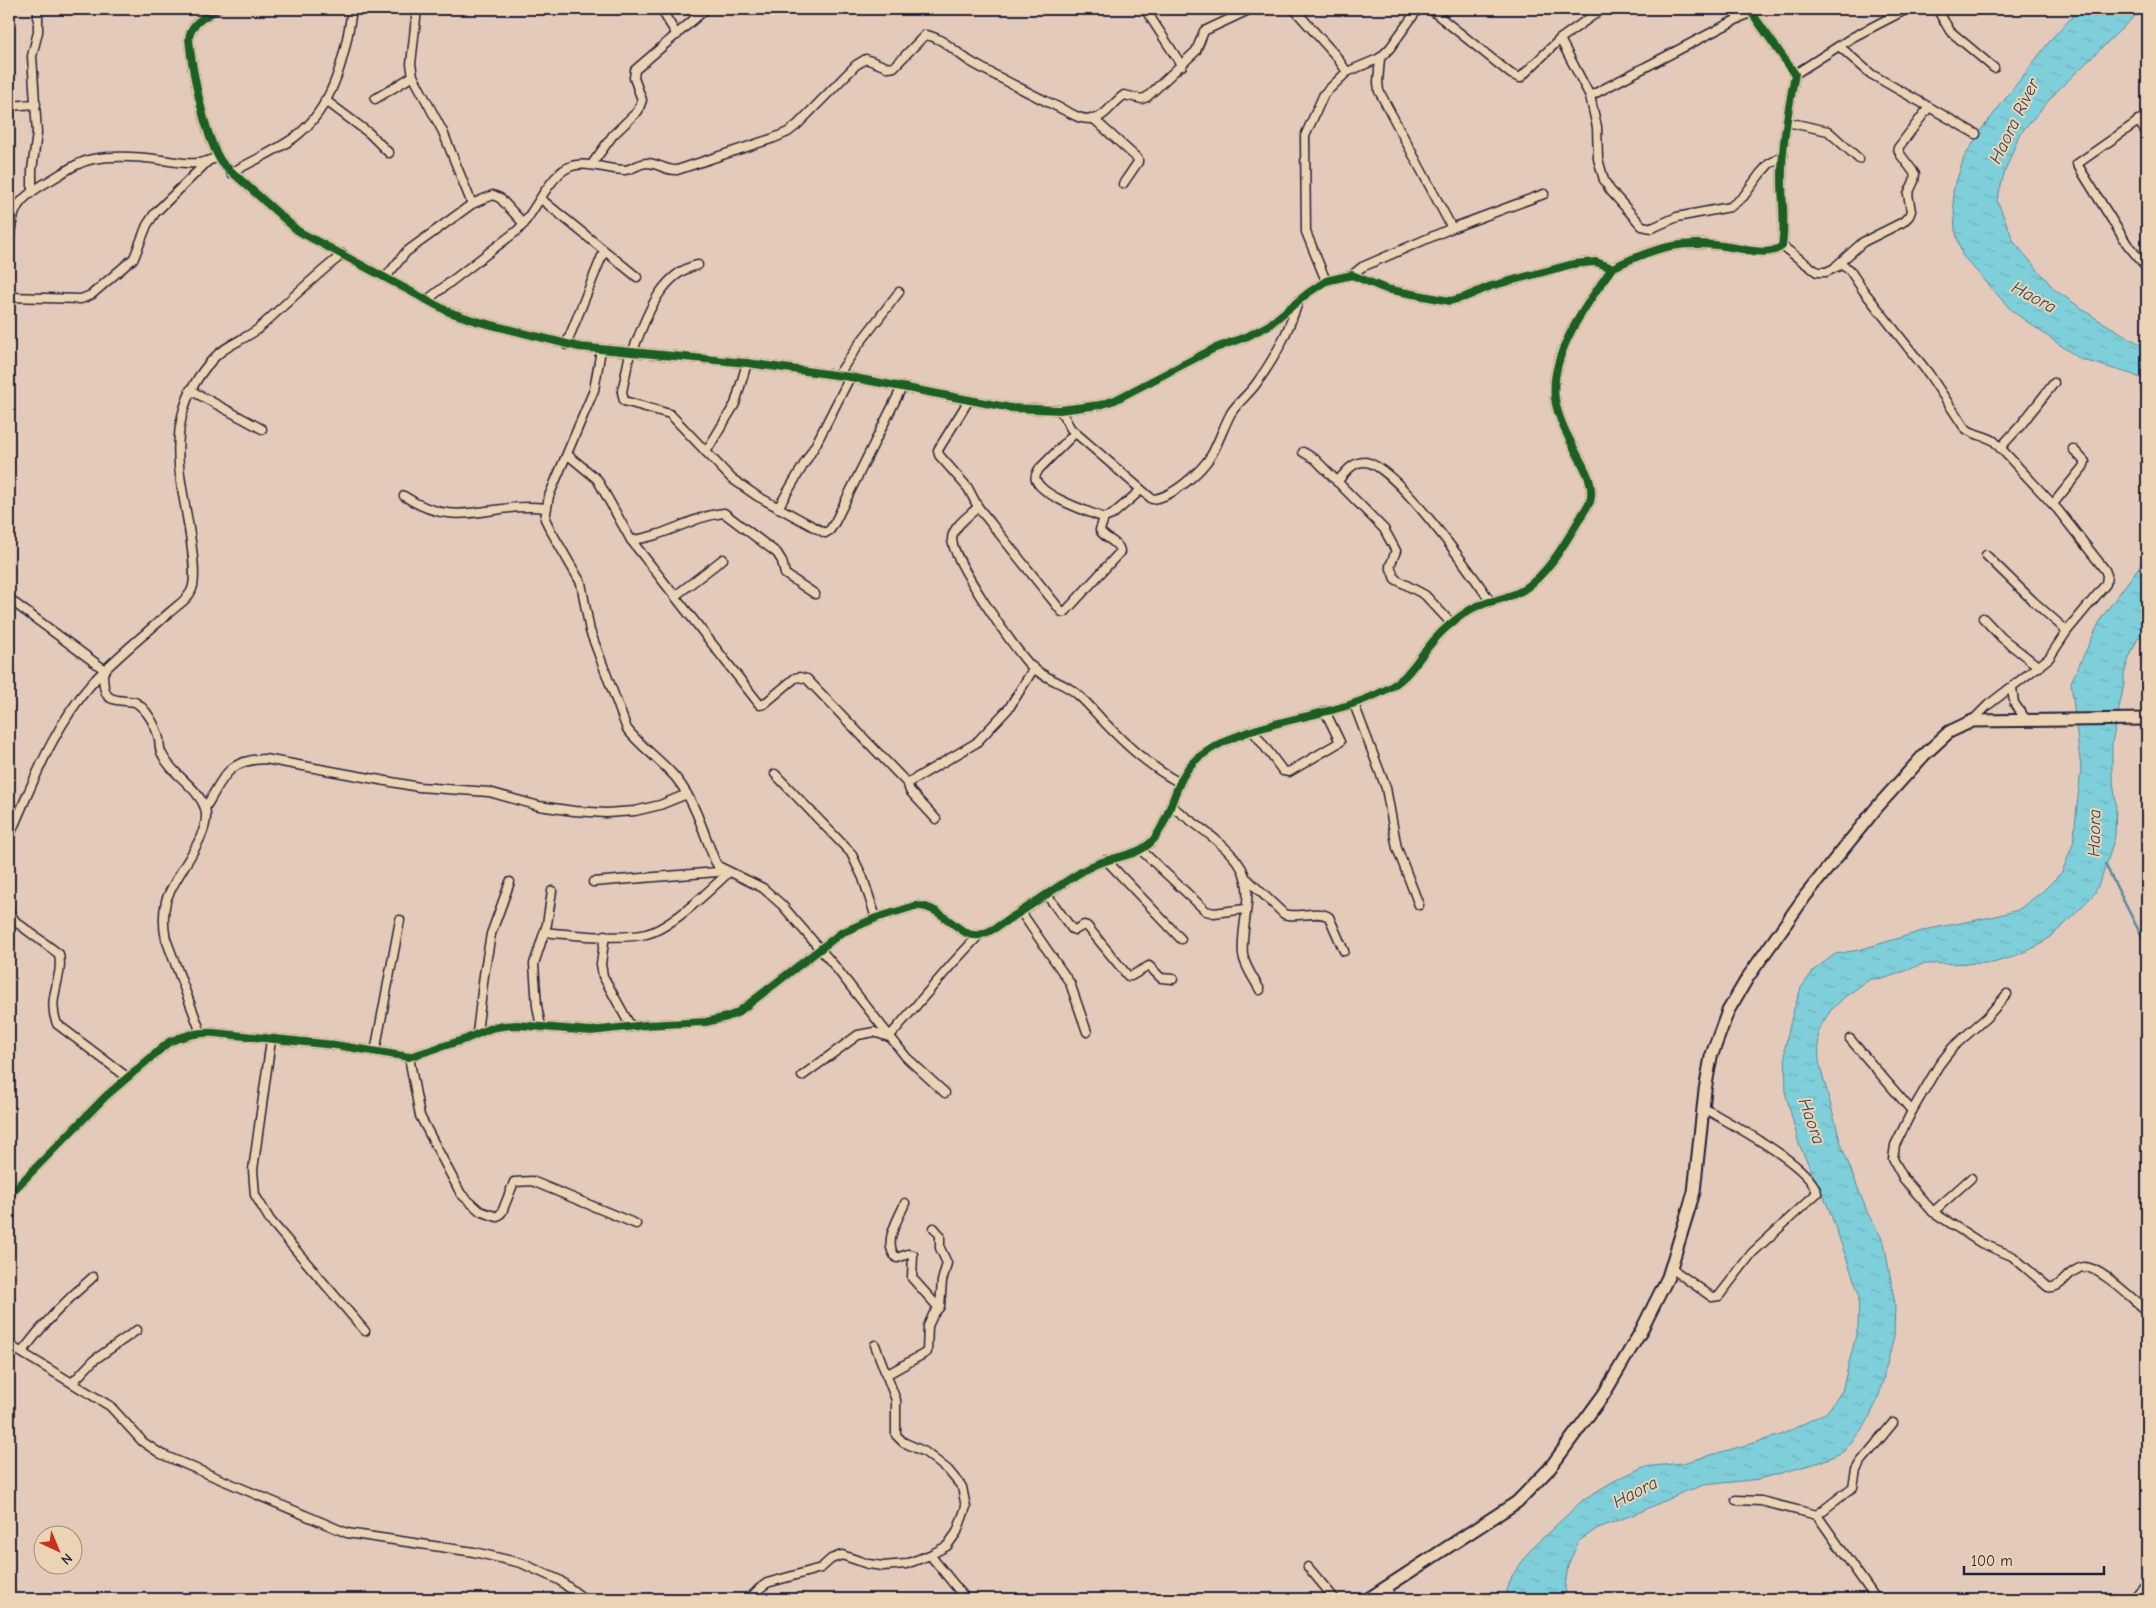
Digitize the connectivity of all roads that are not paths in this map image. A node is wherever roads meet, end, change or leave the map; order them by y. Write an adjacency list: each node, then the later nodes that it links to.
1 (38, 9): 29 (street)
2 (218, 9): 40 (street)
3 (352, 9): 28 (street)
4 (417, 9): 25 (street)
5 (661, 9): 17 (street)
6 (706, 9): 17 (street)
7 (1145, 9): 21 (street)
8 (1251, 9): 21 (street)
9 (1294, 9): 23 (street)
10 (1418, 9): 20 (street)
11 (1430, 9): 18 (street)
12 (1602, 9): 18 (street)
13 (1906, 9): 16 (street)
14 (1937, 9): 22 (street)
15 (1750, 10): 24 (street); 26 (street)
16 (1892, 12): 19 (street)
17 (677, 35): 43 (street)
18 (1560, 39): 26 (street)
19 (1839, 46): 24 (street); 31 (street)
20 (1380, 58): 23 (street); 51 (street)
21 (1182, 66): 33 (street)
22 (1994, 68)
23 (1347, 72): 63 (street)
24 (1795, 74): 35 (street)
25 (413, 76): 27 (street); 49 (street)
26 (1590, 96): 39 (street)
27 (375, 99)
28 (325, 100): 38 (street); 44 (street)
29 (36, 104): 30 (street); 46 (street)
30 (9, 106)
31 (1928, 107): 36 (street); 57 (street)
32 (2147, 115): 34 (street)
33 (1095, 120): 43 (street); 45 (street)
34 (2138, 120): 37 (street); 59 (street)
35 (1787, 122): 39 (street); 41 (street)
36 (1976, 134)
37 (2147, 134)
38 (389, 153)
39 (1783, 156): 53 (street)
40 (218, 157): 42 (street); 44 (street)
41 (1859, 159)
42 (207, 162): 46 (street); 65 (street)
43 (592, 164): 48 (street)
44 (231, 173): 55 (street)
45 (1123, 184)
46 (32, 191): 52 (street)
47 (1544, 194): 51 (street)
48 (541, 199): 50 (street); 54 (street)
49 (472, 204): 50 (street); 61 (street)
50 (524, 224): 66 (street)
51 (1452, 228): 60 (street)
52 (9, 244)
53 (1782, 246): 57 (street); 58 (street)
54 (604, 251): 62 (street); 68 (street)
55 (343, 254): 61 (street); 76 (street)
56 (698, 265): 70 (street)
57 (1835, 267): 81 (street)
58 (1612, 268): 60 (street); 100 (street)
59 (2147, 268)
60 (1352, 275): 63 (street)
61 (386, 277): 66 (street)
62 (637, 277)
63 (1326, 281): 67 (street)
64 (899, 292): 72 (street)
65 (9, 297)
66 (427, 300): 68 (street)
67 (1299, 300): 78 (street); 87 (street)
68 (566, 345): 69 (street)
69 (601, 350): 70 (street); 85 (street)
70 (631, 353): 71 (street); 83 (street)
71 (747, 362): 72 (street); 83 (street)
72 (838, 375): 73 (street)
73 (850, 377): 75 (street); 92 (street)
74 (2054, 383): 81 (street)
75 (902, 387): 77 (street); 92 (street)
76 (190, 390): 79 (street); 106 (street)
77 (969, 400): 78 (street); 90 (street)
78 (1060, 410): 80 (street)
79 (262, 429)
80 (1075, 433): 87 (street); 93 (street)
81 (2000, 448): 89 (street)
82 (2073, 449): 89 (street)
83 (706, 452): 92 (street)
84 (1303, 452): 86 (street)
85 (568, 455): 91 (street); 94 (street)
86 (1337, 482): 100 (street); 102 (street)
87 (1141, 490): 93 (street)
88 (404, 496): 91 (street)
89 (2053, 504): 103 (street)
90 (978, 507): 93 (street); 105 (street)
91 (546, 508): 117 (street)
92 (778, 508)
93 (1104, 518)
94 (631, 540): 97 (street); 98 (street)
95 (1986, 555): 103 (street)
96 (723, 559): 98 (street)
97 (815, 594)
98 (675, 596): 115 (street)
99 (9, 599): 106 (street)
100 (1491, 602): 102 (street)
101 (1984, 618): 104 (street)
102 (1452, 623): 108 (street)
103 (2067, 631): 104 (street)
104 (2039, 667): 107 (street)
105 (1034, 668): 115 (street); 116 (street)
106 (104, 671): 119 (street); 121 (street)
107 (2012, 688): 111 (street); 112 (street)
108 (1354, 704): 109 (street); 130 (street)
109 (1325, 711): 113 (street); 113 (street)
110 (2143, 719): 111 (street)
111 (2030, 720): 112 (street)
112 (1972, 721): 158 (street)
113 (1253, 731): 116 (street)
114 (775, 774): 134 (street)
115 (907, 782): 120 (street)
116 (1180, 783): 118 (street)
117 (686, 794): 119 (street); 124 (street)
118 (1171, 806): 122 (street); 125 (street)
119 (205, 808): 147 (street)
120 (936, 819)
121 (9, 837)
122 (1141, 850): 123 (street); 131 (street)
123 (1106, 860): 129 (street); 139 (street)
124 (726, 871): 127 (street); 137 (street); 140 (street)
125 (1245, 878): 131 (street); 141 (street)
126 (510, 882): 149 (street)
127 (593, 882)
128 (552, 892): 136 (street)
129 (1047, 895): 133 (street); 142 (street)
130 (1419, 905)
131 (1245, 909): 143 (street)
132 (9, 912): 156 (street)
133 (1021, 912): 138 (street); 148 (street)
134 (876, 918): 138 (street); 140 (street)
135 (400, 920): 153 (street)
136 (545, 932): 137 (street); 145 (street)
137 (604, 935): 146 (street)
138 (979, 935): 150 (street)
139 (1181, 939)
140 (820, 948): 146 (street); 150 (street)
141 (1344, 951)
142 (1172, 979)
143 (1260, 990)
144 (2007, 994): 159 (street)
145 (541, 1027): 146 (street); 149 (street)
146 (632, 1027)
147 (201, 1032): 152 (street); 156 (street)
148 (1087, 1032)
149 (477, 1033): 154 (street)
150 (889, 1037): 155 (street); 157 (street)
151 (1850, 1039): 159 (street)
152 (271, 1040): 153 (street); 171 (street)
153 (375, 1052): 154 (street)
154 (409, 1057): 164 (street)
155 (802, 1076)
156 (127, 1077): 161 (street)
157 (945, 1092)
158 (1704, 1108): 166 (street); 166 (street)
159 (1912, 1111): 163 (street)
160 (1971, 1178): 163 (street)
161 (9, 1195)
162 (906, 1203): 168 (street)
163 (1933, 1212): 169 (street)
164 (636, 1224)
165 (934, 1228): 168 (street)
166 (1671, 1268): 183 (street)
167 (93, 1277): 174 (street)
168 (939, 1308): 175 (street)
169 (2147, 1311)
170 (137, 1330): 176 (street)
171 (365, 1331)
172 (9, 1344): 174 (street)
173 (875, 1344): 175 (street)
174 (22, 1352): 176 (street)
175 (886, 1375): 180 (street)
176 (73, 1382): 184 (street)
177 (1893, 1423): 179 (street)
178 (1736, 1500): 179 (street)
179 (1817, 1515): 190 (street)
180 (930, 1556): 185 (street); 186 (street)
181 (1308, 1567): 187 (street)
182 (2147, 1582): 191 (street)
183 (1385, 1588): 188 (street); 189 (street)
184 (584, 1599)
185 (749, 1599)
186 (966, 1599)
187 (1335, 1599)
188 (1368, 1599)
189 (1394, 1599)
190 (1876, 1599)
191 (2132, 1599)

